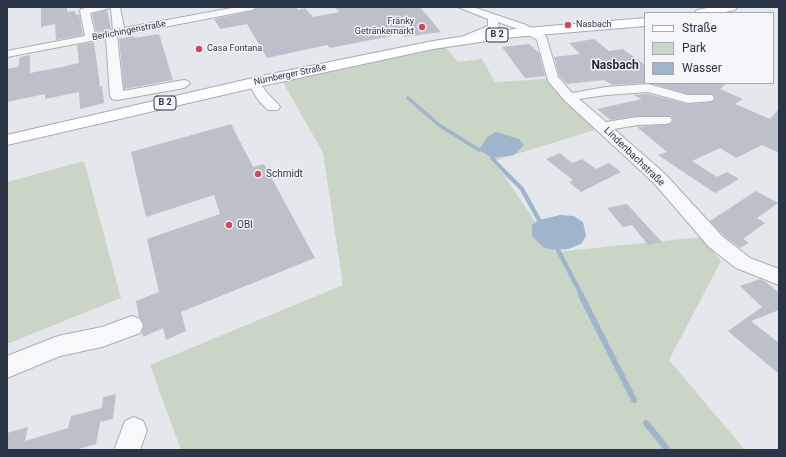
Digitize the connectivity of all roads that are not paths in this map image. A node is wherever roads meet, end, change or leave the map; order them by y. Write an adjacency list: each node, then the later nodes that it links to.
1 (105, 7): 12 (street)
2 (114, 7): 10 (street)
3 (252, 7): 10 (street, Berlichingenstraße)
4 (463, 7): 7 (street)
5 (731, 7): 6 (main road)
6 (706, 12)
7 (488, 18): 9 (street); 11 (street); 13 (street)
8 (644, 22): 9 (main road, Nürnberger Straße / B 2)
9 (532, 32): 11 (main road, Nürnberger Straße / B 2); 16 (street, Lindenbachstraße)
10 (115, 33): 12 (street, Berlichingenstraße); 15 (street)
11 (514, 33): 13 (main road, Nürnberger Straße / B 2)
12 (91, 38): 14 (street, Berlichingenstraße)
13 (463, 40): 20 (main road, Nürnberger Straße / B 2)
14 (7, 54)
15 (184, 84)
16 (569, 97): 17 (street); 19 (street, Lindenbachstraße)
17 (707, 98)
18 (665, 120): 19 (street)
19 (603, 127): 21 (street, Lindenbachstraße)
20 (7, 140)
21 (779, 277)
22 (132, 326): 23 (street)
23 (7, 367)

